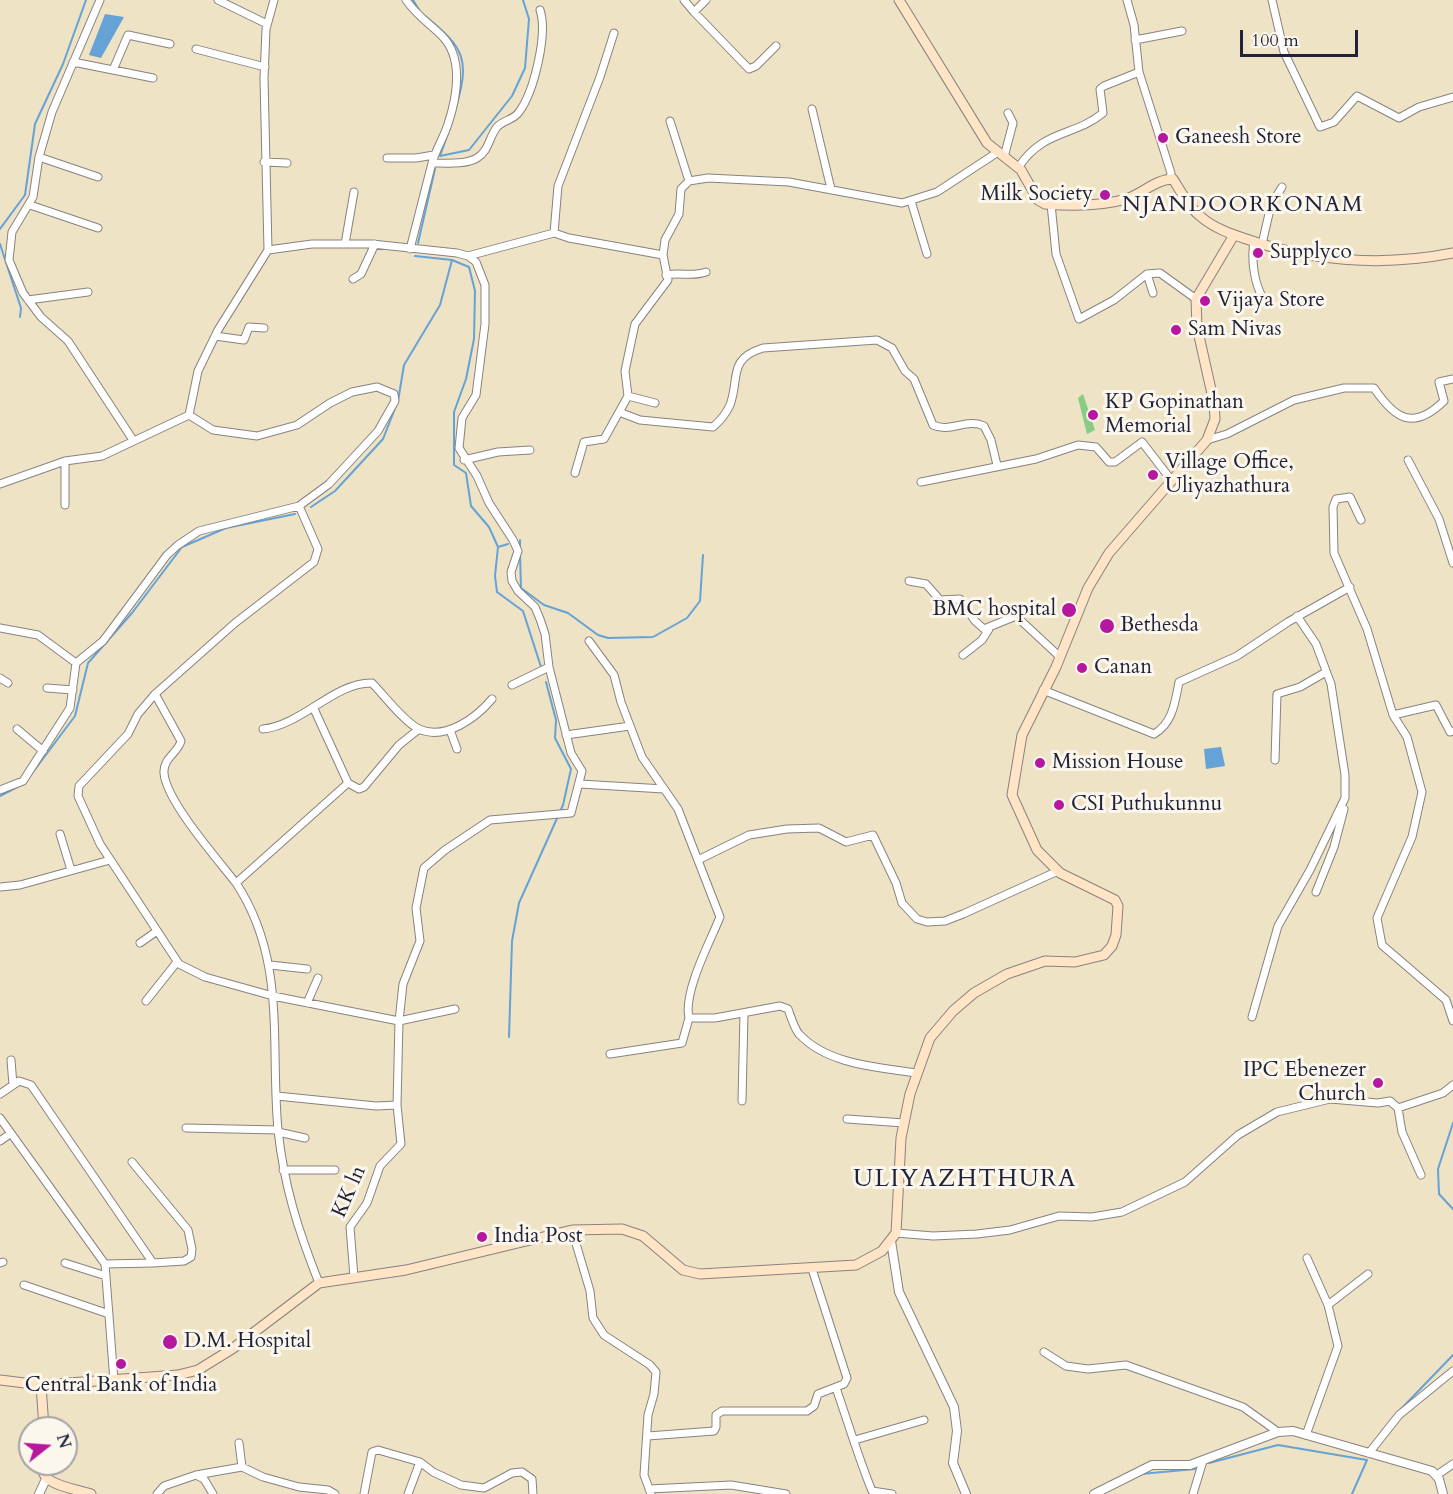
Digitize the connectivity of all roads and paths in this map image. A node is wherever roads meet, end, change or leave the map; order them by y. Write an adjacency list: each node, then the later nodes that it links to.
1 (100, 0): 19 (street)
2 (218, 0): 12 (street)
3 (274, 0): 12 (street)
4 (406, 0): 28 (street)
5 (684, 0): 11 (street)
6 (706, 0): 11 (street)
7 (899, 0): 29 (main road)
8 (1126, 0): 15 (street)
9 (1272, 0): 24 (street)
10 (540, 10): 34 (street)
11 (694, 12): 17 (street)
12 (267, 24): 20 (street)
13 (1182, 31): 15 (street)
14 (614, 33): 46 (street)
15 (1135, 40): 22 (street)
16 (170, 44): 21 (street)
17 (776, 46)
18 (196, 49): 20 (street)
19 (73, 62): 21 (street); 30 (street)
20 (265, 67): 32 (street)
21 (113, 70): 23 (street)
22 (1139, 72): 35 (street); 37 (street)
23 (153, 78)
24 (1453, 97)
25 (812, 109): 40 (street)
26 (1008, 113): 29 (street)
27 (670, 121): 38 (street)
28 (434, 154): 31 (street); 34 (street)
29 (1001, 154): 35 (main road); 42 (street)
30 (39, 157): 36 (street); 44 (street)
31 (387, 158)
32 (264, 162): 33 (street); 52 (street)
33 (287, 163)
34 (432, 163): 51 (street)
35 (1018, 168): 43 (main road)
36 (98, 177)
37 (1170, 179): 43 (main road); 47 (main road)
38 (689, 181): 40 (street); 55 (street)
39 (1282, 187): 48 (street)
40 (831, 189): 42 (street)
41 (354, 192): 49 (street)
42 (911, 201): 54 (street)
43 (1051, 204): 58 (street)
44 (30, 206): 45 (street); 64 (street)
45 (98, 228)
46 (554, 233): 55 (street); 56 (street)
47 (1234, 235): 48 (main road); 63 (main road)
48 (1258, 243): 53 (main road); 65 (street)
49 (345, 244): 50 (street); 52 (street)
50 (375, 244): 51 (street); 60 (street)
51 (410, 249): 56 (street)
52 (268, 250): 67 (street)
53 (1453, 253)
54 (927, 254)
55 (663, 255): 59 (street)
56 (468, 256): 76 (street)
57 (706, 272): 59 (street)
58 (1147, 274): 62 (street); 63 (street)
59 (666, 275): 69 (street)
60 (353, 279)
61 (88, 292): 64 (street)
62 (1153, 293)
63 (1197, 299): 74 (main road)
64 (28, 300): 73 (street)
65 (1264, 300)
66 (264, 328): 67 (street)
67 (215, 336): 72 (street)
68 (1453, 379): 74 (street)
69 (628, 396): 70 (street); 71 (street)
70 (655, 403)
71 (619, 412): 79 (street); 80 (street)
72 (189, 415): 73 (street); 85 (street)
73 (133, 440): 78 (street)
74 (1207, 440): 81 (main road)
75 (531, 450): 76 (street)
76 (464, 460): 97 (street)
77 (1408, 460): 87 (street)
78 (64, 461): 83 (street); 84 (street)
79 (996, 465): 81 (street); 82 (street)
80 (575, 473)
81 (1172, 481): 95 (main road)
82 (921, 482)
83 (0, 484)
84 (65, 505)
85 (299, 506): 96 (street); 105 (street)
86 (1361, 520): 89 (street)
87 (1453, 563)
88 (909, 581): 92 (street)
89 (1350, 587): 90 (street); 108 (street)
90 (1297, 616): 98 (street); 104 (street)
91 (0, 628): 96 (street)
92 (989, 629): 94 (street); 95 (street)
93 (589, 640): 109 (street)
94 (963, 655)
95 (1060, 657): 104 (main road)
96 (76, 663): 103 (street)
97 (549, 667): 101 (street); 115 (street)
98 (1326, 672): 118 (street); 123 (street)
99 (0, 678): 100 (street)
100 (8, 682)
101 (512, 685)
102 (47, 688): 103 (street)
103 (73, 690): 117 (street)
104 (1043, 690): 128 (main road)
105 (154, 694): 125 (street); 129 (street)
106 (492, 699): 113 (street)
107 (314, 709): 111 (street); 112 (street); 119 (street)
108 (1393, 716): 114 (street); 146 (street)
109 (630, 726): 115 (street); 121 (street)
110 (17, 729): 117 (street)
111 (263, 729)
112 (419, 729): 113 (street); 119 (street)
113 (450, 730): 116 (street)
114 (1453, 731)
115 (566, 735): 120 (street)
116 (458, 749)
117 (43, 751): 122 (street)
118 (1275, 760)
119 (348, 783): 129 (street)
120 (580, 784): 121 (street); 145 (street, KK ln)
121 (664, 789): 126 (street)
122 (0, 790)
123 (1346, 798): 131 (street); 143 (street)
124 (60, 834): 127 (street)
125 (110, 860): 127 (street); 132 (street)
126 (698, 860): 128 (street); 144 (street)
127 (71, 870): 130 (street)
128 (1058, 871): 149 (main road)
129 (236, 883): 135 (street)
130 (0, 887)
131 (1316, 892)
132 (157, 931): 133 (street); 134 (street)
133 (140, 943)
134 (177, 962): 138 (street); 139 (street)
135 (270, 965): 136 (street); 138 (street)
136 (307, 969)
137 (318, 978): 140 (street)
138 (273, 996): 140 (street); 153 (street)
139 (146, 1001)
140 (307, 1002): 145 (street)
141 (454, 1009): 145 (street)
142 (744, 1013): 144 (street); 149 (street); 154 (street)
143 (1252, 1017)
144 (689, 1018): 147 (street)
145 (399, 1021): 155 (street, KK ln)
146 (1453, 1021)
147 (610, 1054)
148 (11, 1060): 150 (street)
149 (916, 1073): 159 (main road)
150 (13, 1085): 152 (street); 173 (street)
151 (1453, 1085): 156 (street)
152 (0, 1094)
153 (277, 1096): 155 (street); 161 (street)
154 (742, 1101)
155 (397, 1105): 178 (street, KK ln)
156 (1398, 1108): 168 (street); 170 (street)
157 (0, 1119): 162 (street)
158 (847, 1119): 159 (street)
159 (904, 1123): 170 (main road)
160 (186, 1128): 161 (street)
161 (278, 1131): 163 (street); 166 (street)
162 (10, 1134): 164 (street); 174 (street)
163 (305, 1138)
164 (0, 1141)
165 (132, 1162): 173 (street)
166 (283, 1170): 167 (street); 179 (street)
167 (335, 1170)
168 (1421, 1175)
169 (572, 1230): 175 (main road); 178 (main road); 193 (street)
170 (894, 1237): 175 (main road); 217 (street)
171 (1307, 1258): 181 (street)
172 (65, 1263): 177 (street)
173 (153, 1263): 174 (street)
174 (105, 1264): 177 (street)
175 (812, 1269): 188 (street)
176 (1368, 1274): 181 (street)
177 (106, 1276): 182 (street)
178 (354, 1277): 179 (main road)
179 (319, 1283): 186 (main road)
180 (24, 1285): 182 (street)
181 (1328, 1305): 192 (street)
182 (109, 1314): 186 (street)
183 (1044, 1352): 191 (street)
184 (1453, 1371): 196 (street)
185 (0, 1380): 187 (main road)
186 (114, 1381): 187 (main road)
187 (41, 1385): 189 (main road)
188 (836, 1388): 193 (street); 194 (street)
189 (43, 1416)
190 (924, 1420): 194 (street)
191 (1278, 1432): 192 (street); 197 (street)
192 (1306, 1435): 196 (street)
193 (648, 1436): 205 (street)
194 (855, 1440): 206 (street)
195 (239, 1443): 200 (street)
196 (1369, 1453): 202 (street)
197 (1203, 1461): 218 (street); 219 (street)
198 (420, 1462): 212 (street); 213 (street); 214 (street)
199 (1453, 1464): 202 (street)
200 (242, 1467): 201 (street); 211 (street)
201 (196, 1475): 209 (street); 210 (street)
202 (1437, 1475): 220 (street)
203 (44, 1476): 204 (main road)
204 (46, 1479): 207 (street); 208 (main road)
205 (650, 1492): 215 (street)
206 (872, 1492): 216 (street)
207 (39, 1494)
208 (91, 1494)
209 (157, 1494)
210 (213, 1494)
211 (335, 1494)
212 (364, 1494)
213 (408, 1494)
214 (533, 1494)
215 (786, 1494)
216 (892, 1494)
217 (966, 1494)
218 (1094, 1494)
219 (1193, 1494)
220 (1443, 1494)

